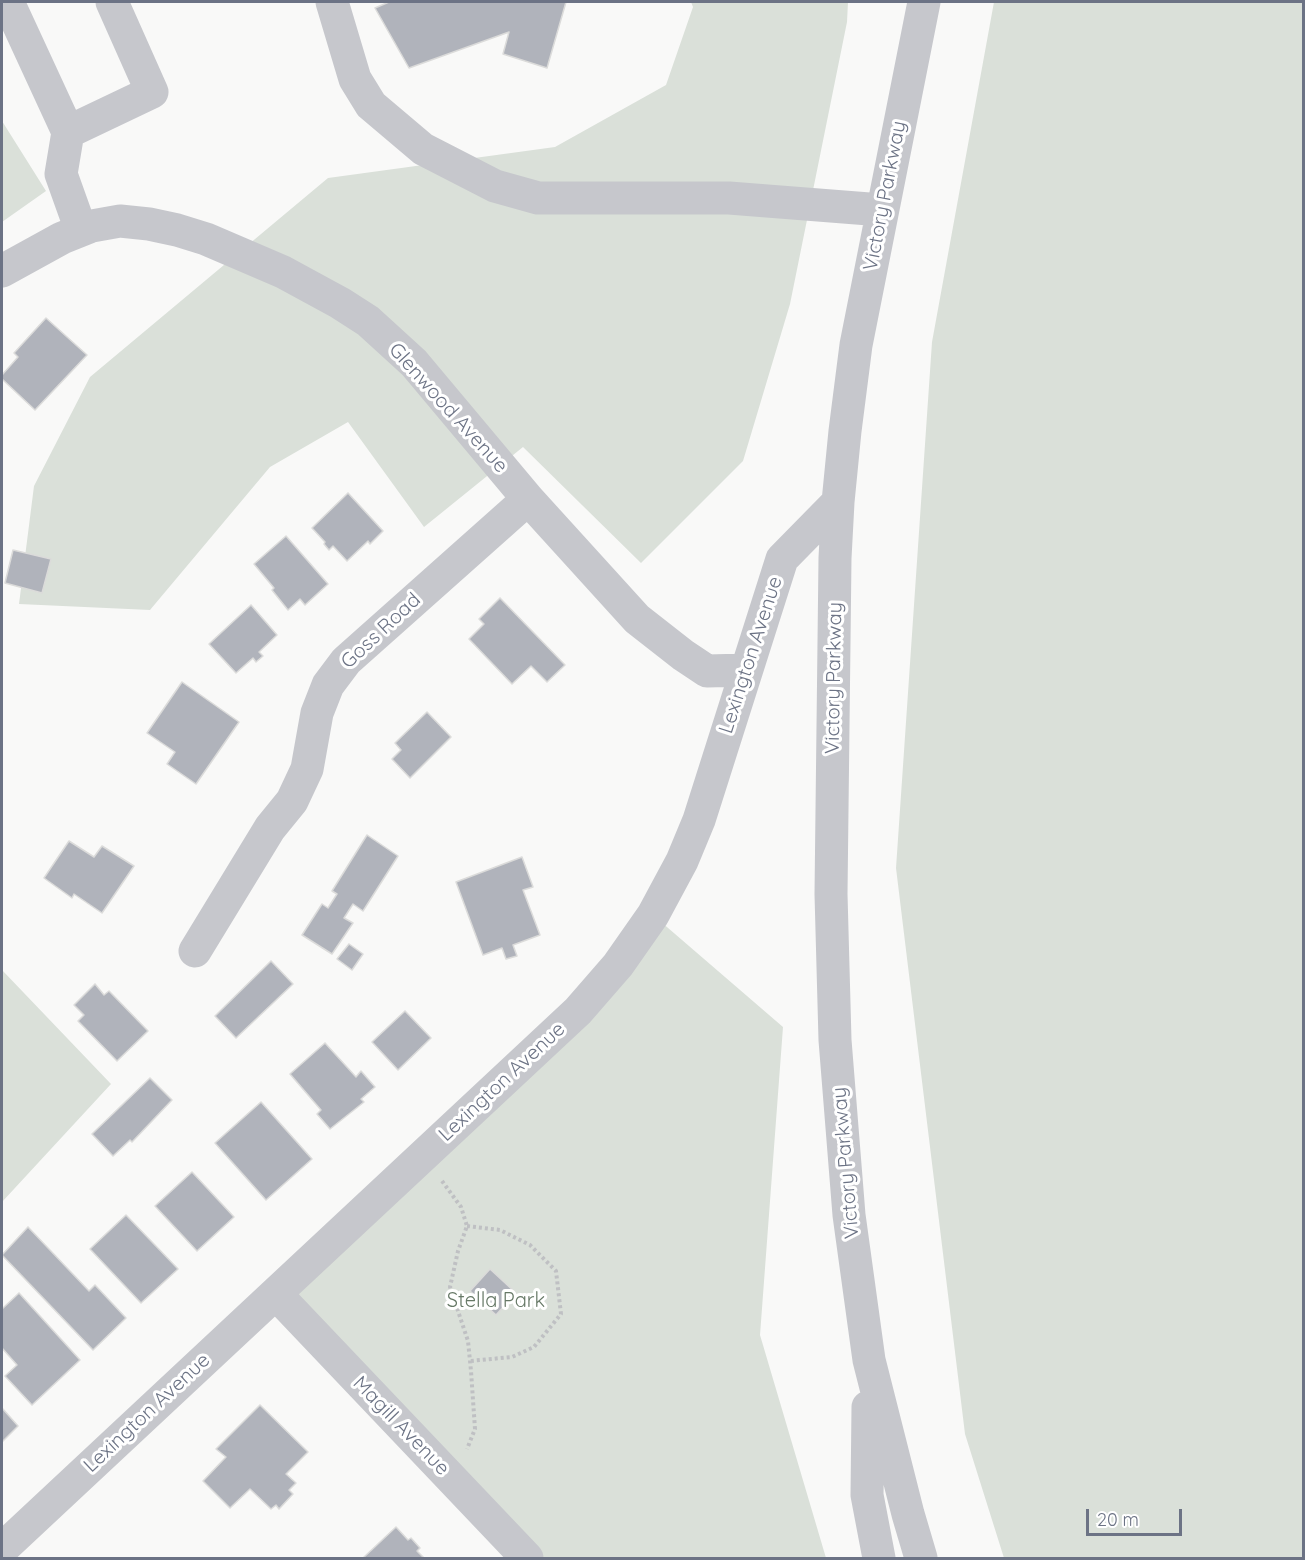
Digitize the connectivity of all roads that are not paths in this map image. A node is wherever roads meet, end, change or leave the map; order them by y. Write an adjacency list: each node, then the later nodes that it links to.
1 (8, 2): 5 (street)
2 (112, 2): 5 (street)
3 (332, 2): 6 (street)
4 (924, 2): 6 (street, Victory Parkway)
5 (68, 132): 7 (street)
6 (882, 210): 10 (street, Victory Parkway)
7 (81, 230): 8 (street, Glenwood Avenue); 9 (street, Glenwood Avenue)
8 (2, 271)
9 (528, 498): 11 (street, Glenwood Avenue); 12 (street, Goss Road)
10 (838, 502): 11 (street, Lexington Avenue); 14 (street, Victory Parkway)
11 (746, 670): 13 (street, Lexington Avenue)
12 (195, 951)
13 (276, 1294): 15 (street, Lexington Avenue); 16 (street, Magill Avenue)
14 (869, 1360): 17 (street, Victory Parkway); 18 (street, Victory Parkway)
15 (2, 1549)
16 (527, 1558)
17 (879, 1558)
18 (921, 1558)

